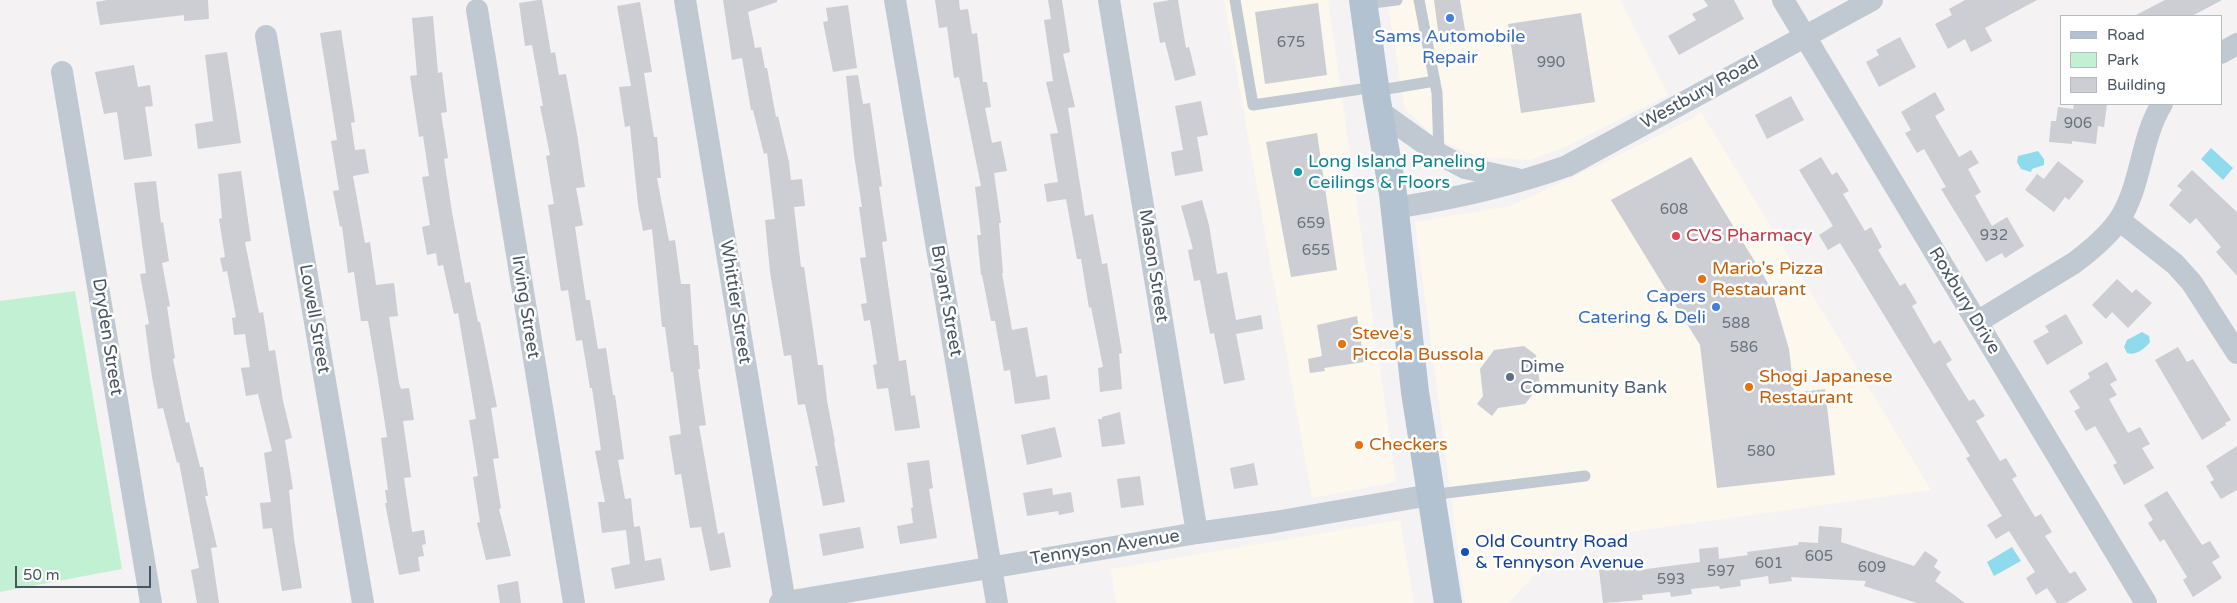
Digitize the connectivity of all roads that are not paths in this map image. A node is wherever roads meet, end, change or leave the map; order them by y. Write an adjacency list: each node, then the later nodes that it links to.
1 (685, 0): 32 (street, Whittier Street)
2 (895, 0): 28 (street, Bryant Street)
3 (1109, 0): 27 (street, Mason Street)
4 (1235, 0): 17 (lane)
5 (1397, 0): 9 (lane)
6 (1419, 0): 16 (lane)
7 (1783, 0): 12 (street, Roxbury Drive)
8 (1872, 0): 12 (street, Westbury Road)
9 (1364, 2): 17 (main road)
10 (476, 10): 31 (street, Irving Street)
11 (266, 36): 30 (street, Lowell Street)
12 (1805, 36): 20 (street, Westbury Road); 23 (street, Roxbury Drive)
13 (2237, 44): 14 (street)
14 (2222, 52)
15 (62, 72): 29 (street, Dryden Street)
16 (1435, 81): 17 (lane); 19 (lane)
17 (1376, 96): 19 (street, Westbury Road); 21 (main road)
18 (2161, 105): 22 (street)
19 (1439, 154): 20 (street, Westbury Road)
20 (1526, 180): 21 (street, Westbury Road)
21 (1394, 208): 26 (main road)
22 (2119, 220): 23 (street); 24 (street)
23 (1977, 322): 35 (street, Roxbury Drive)
24 (2237, 353)
25 (1585, 476): 26 (lane)
26 (1430, 495): 27 (street, Tennyson Avenue); 34 (main road)
27 (1197, 533): 28 (street, Tennyson Avenue)
28 (991, 567): 32 (street, Tennyson Avenue); 33 (street, Bryant Street)
29 (151, 603)
30 (363, 603)
31 (574, 603)
32 (783, 603)
33 (997, 603)
34 (1448, 603)
35 (2146, 603)

